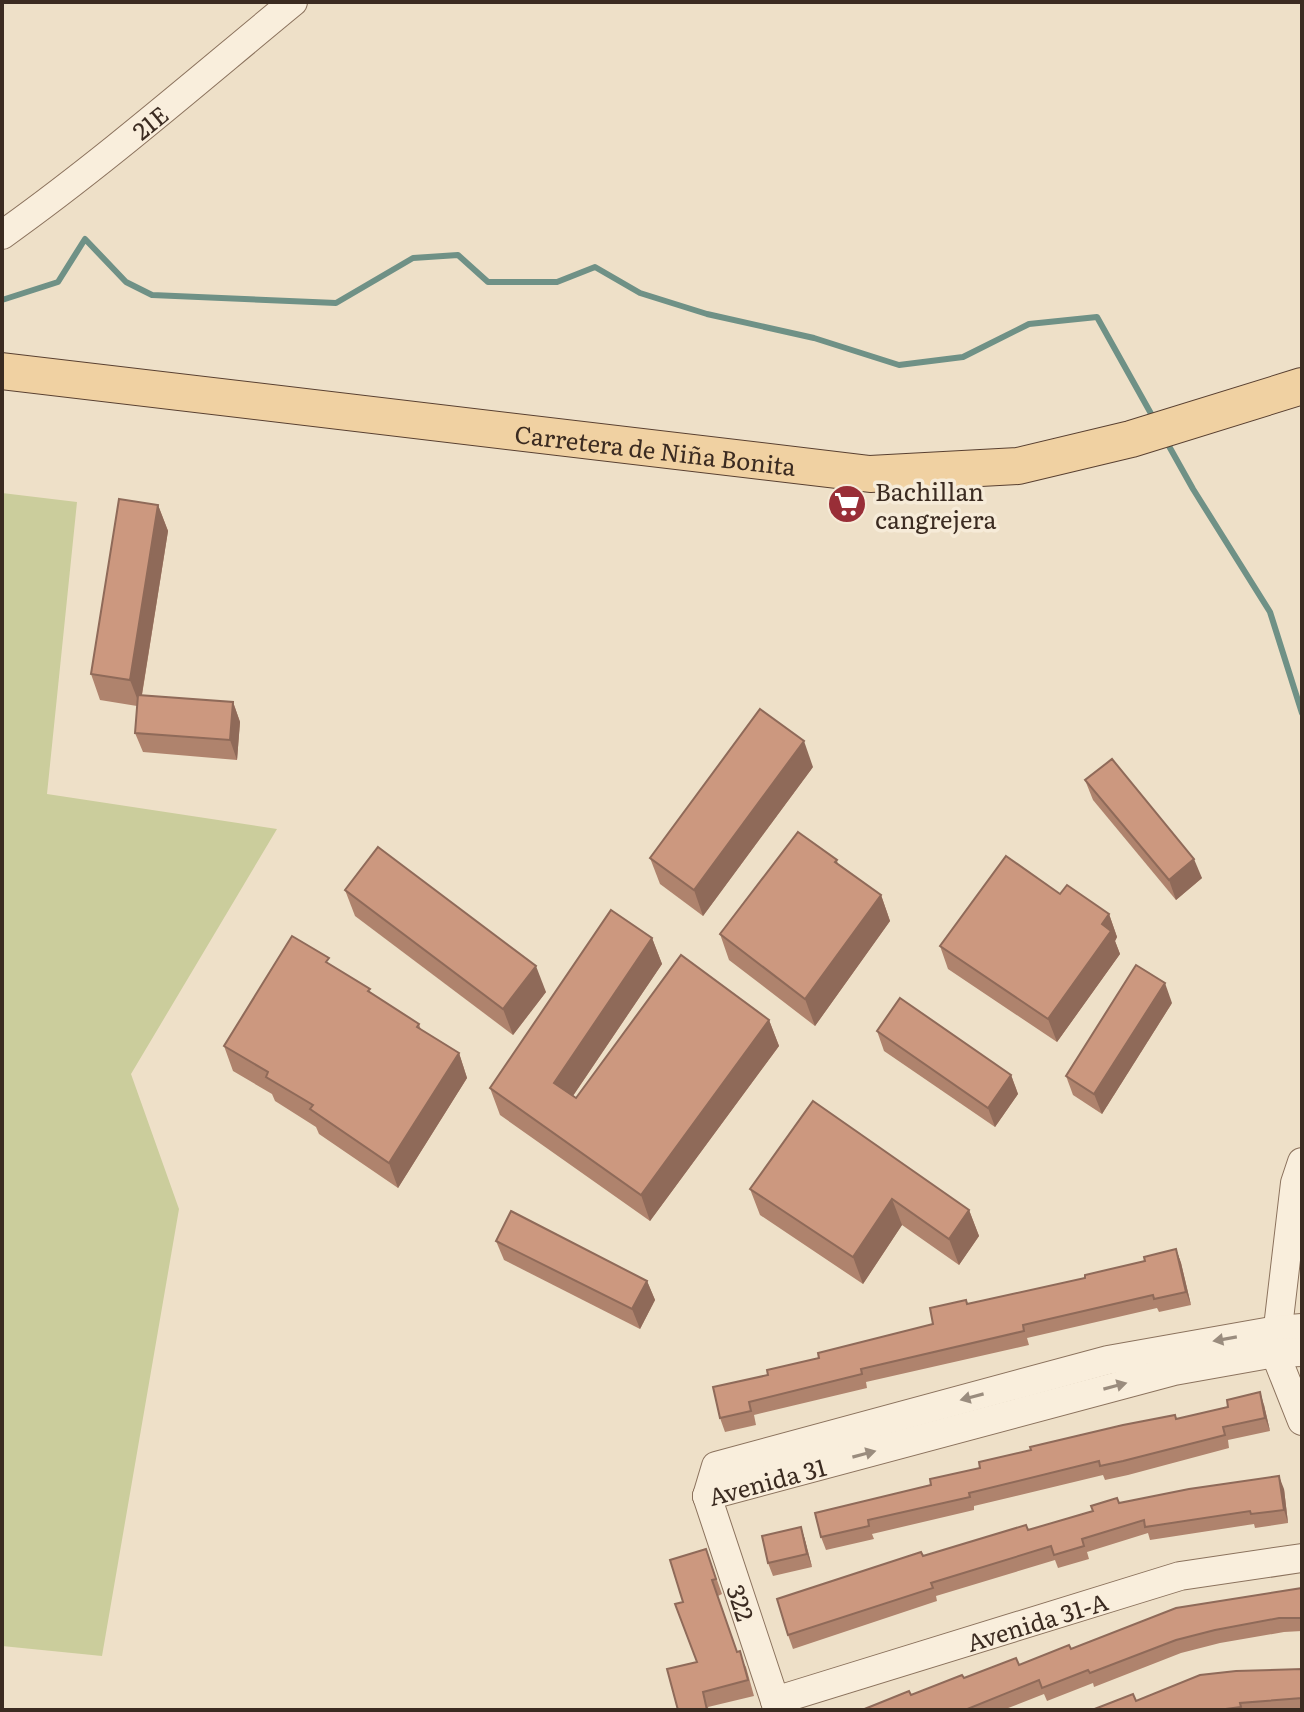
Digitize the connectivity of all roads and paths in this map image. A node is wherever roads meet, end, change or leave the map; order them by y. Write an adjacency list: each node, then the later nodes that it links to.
1 (293, 2): 2 (street, 21E)
2 (2, 235)
3 (2, 371): 4 (main road, Carretera de Niña Bonita)
4 (1302, 386)
5 (1302, 1162): 6 (street)
6 (1289, 1341): 7 (street); 8 (street, Avenida 31)
7 (1302, 1421)
8 (707, 1496): 10 (street, 322)
9 (1302, 1558): 10 (street, Avenida 31-A)
10 (776, 1705)

